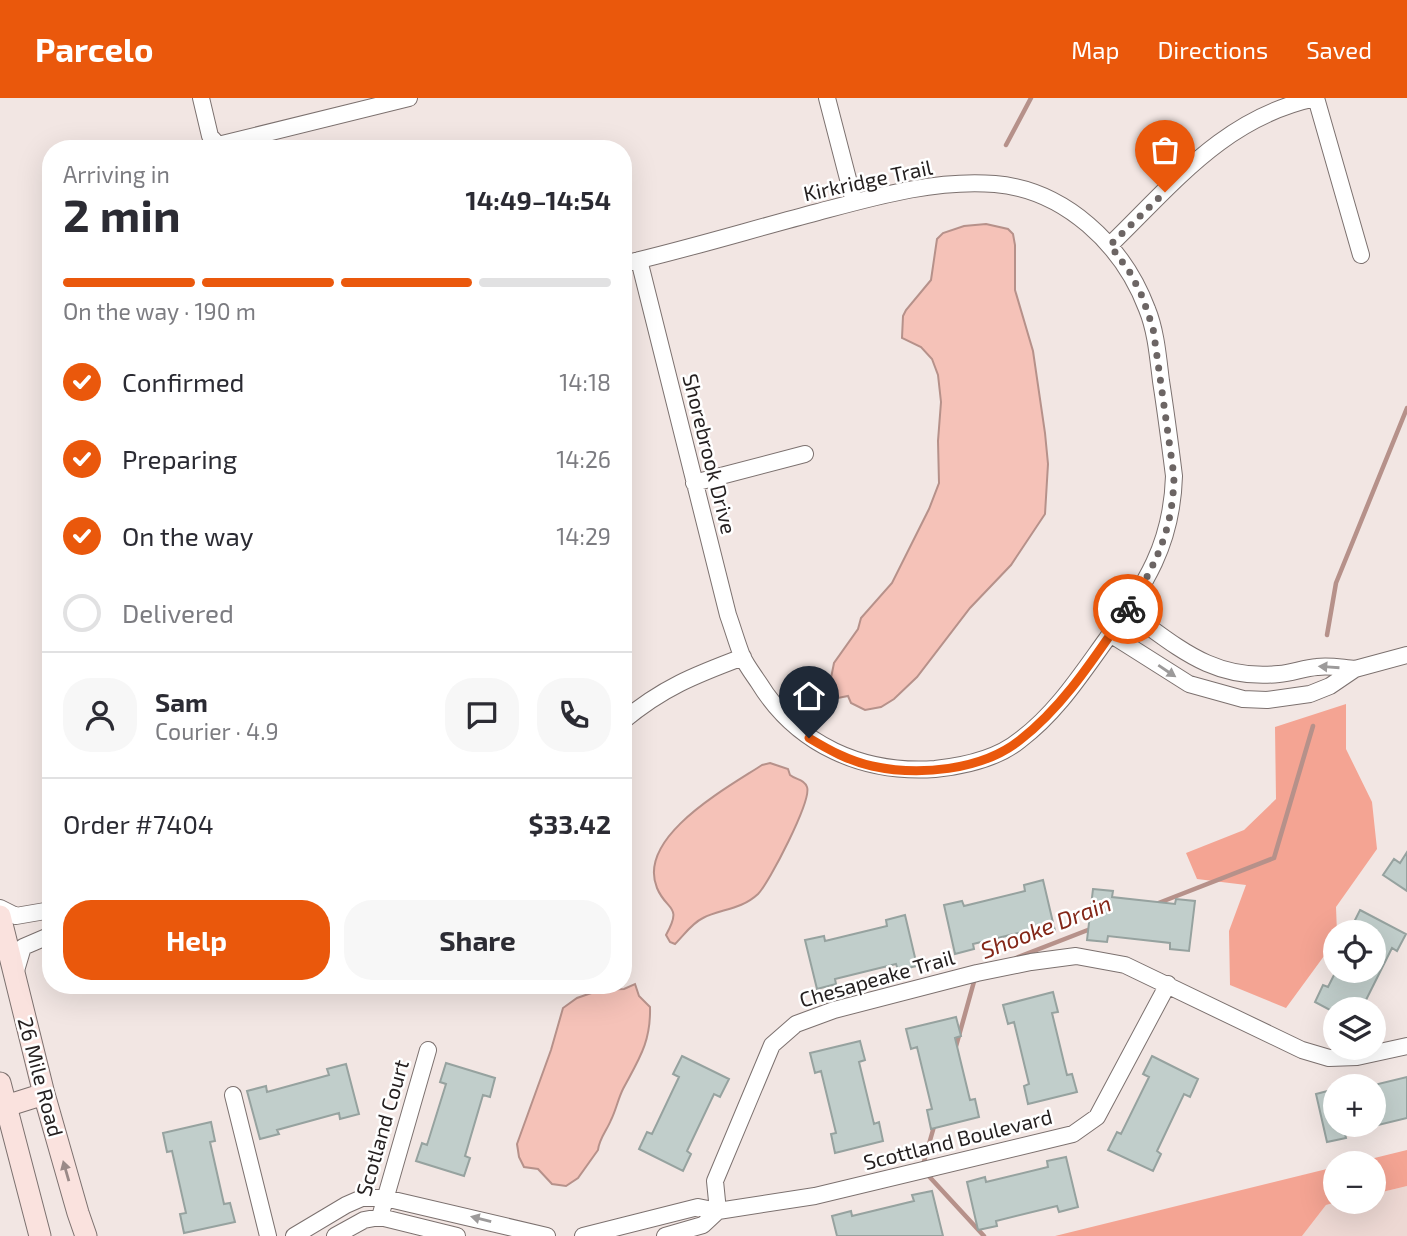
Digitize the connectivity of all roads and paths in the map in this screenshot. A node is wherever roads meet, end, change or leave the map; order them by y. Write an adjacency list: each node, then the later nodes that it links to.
1 (201, 98): 5 (street)
2 (409, 98): 6 (street)
3 (827, 98): 7 (street)
4 (1316, 98): 8 (street); 9 (street)
5 (214, 140)
6 (238, 140)
7 (854, 202): 8 (street, Kirkridge Trail); 10 (street, Kirkridge Trail)
8 (1110, 245): 14 (street, Kirkridge Trail)
9 (1361, 255)
10 (632, 262)
11 (632, 266): 13 (street, Shorebrook Drive)
12 (805, 454): 13 (street)
13 (694, 483): 17 (street, Shorebrook Drive)
14 (1127, 611): 15 (street, Kirkridge Trail); 19 (street)
15 (1110, 634): 17 (street, Shorebrook Drive); 20 (street, one-way to 20)
16 (1407, 655): 18 (street)
17 (743, 657): 21 (street)
18 (1355, 668): 19 (street, one-way to 19); 20 (street)
19 (1229, 670): 20 (street)
20 (1225, 695)
21 (632, 713)
22 (0, 908): 23 (street)
23 (42, 912)
24 (0, 916): 26 (main road, 26 Mile Road)
25 (42, 940): 26 (street)
26 (15, 974): 31 (main road, 26 Mile Road)
27 (1168, 984): 28 (street, Chesapeake Trail); 35 (street, Scottland Boulevard); 35 (street, Chesapeake Trail)
28 (1407, 1046)
29 (428, 1050): 34 (street, Scotland Court)
30 (0, 1083): 33 (main road, 26 Mile Road)
31 (44, 1094): 33 (main road); 39 (main road, 26 Mile Road, one-way to 31)
32 (233, 1095): 40 (street)
33 (6, 1106): 38 (main road, 26 Mile Road)
34 (385, 1198): 37 (street, Scotland Court); 41 (street); 44 (street, one-way to 34)
35 (718, 1211): 36 (street, Scottland Boulevard); 46 (street, Scottland Boulevard)
36 (662, 1216): 45 (street, Scottland Boulevard); 46 (street)
37 (380, 1217): 42 (street); 43 (street)
38 (40, 1236)
39 (86, 1236)
40 (268, 1236)
41 (294, 1236)
42 (335, 1236)
43 (457, 1236)
44 (547, 1236)
45 (583, 1236)
46 (667, 1236)

